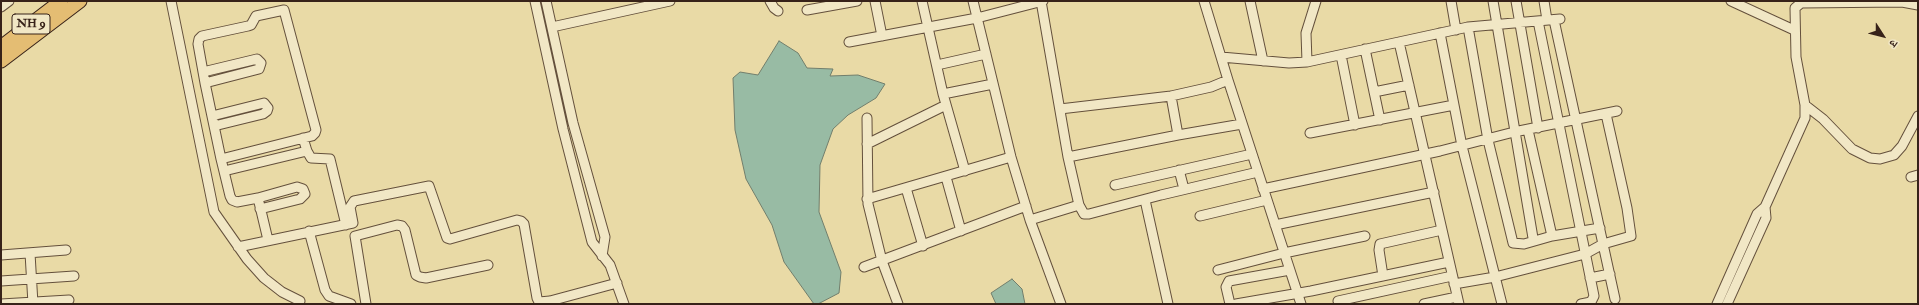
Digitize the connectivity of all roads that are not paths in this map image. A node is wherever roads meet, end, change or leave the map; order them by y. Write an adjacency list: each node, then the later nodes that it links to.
1 (9, 1): 24 (street)
2 (61, 1): 40 (highway, NH 9)
3 (80, 1): 47 (highway)
4 (171, 1): 48 (street)
5 (535, 1): 130 (street)
6 (546, 1): 31 (street)
7 (670, 1): 31 (street)
8 (770, 1): 26 (street)
9 (857, 1): 22 (street)
10 (875, 1): 37 (street)
11 (922, 1): 32 (street)
12 (973, 1): 27 (street)
13 (1042, 1): 27 (street); 62 (street)
14 (1204, 1): 44 (street)
15 (1250, 1): 46 (street)
16 (1316, 1): 49 (street)
17 (1451, 1): 34 (street)
18 (1493, 1): 30 (street)
19 (1516, 1): 29 (street)
20 (1544, 1): 28 (street)
21 (1731, 1): 35 (street)
22 (822, 4): 25 (street)
23 (1918, 5): 35 (street)
24 (1, 7)
25 (807, 10)
26 (778, 11)
27 (977, 18): 32 (street); 42 (street)
28 (1550, 20): 29 (street); 70 (street); 72 (street)
29 (1520, 23): 30 (street); 75 (street)
30 (1496, 25): 33 (street); 77 (street)
31 (552, 27): 130 (street)
32 (927, 27): 37 (street); 50 (street)
33 (1468, 27): 34 (street); 81 (street)
34 (1456, 30): 36 (street)
35 (1794, 30): 61 (street)
36 (1440, 33): 39 (street); 60 (street)
37 (882, 36): 38 (street)
38 (849, 42)
39 (1399, 42): 41 (street); 55 (street)
40 (1, 47)
41 (1365, 49): 43 (street); 56 (street)
42 (986, 54): 50 (street); 54 (street)
43 (1341, 55): 49 (street); 73 (street)
44 (1221, 57): 46 (street); 52 (street)
45 (200, 58): 48 (street); 51 (street); 80 (street)
46 (1263, 61): 49 (street)
47 (1, 62)
48 (184, 62): 124 (street)
49 (1307, 62)
50 (937, 65): 57 (street)
51 (203, 72): 53 (street); 53 (street)
52 (1228, 80): 58 (street); 71 (street)
53 (205, 83): 66 (street)
54 (993, 84): 57 (street); 87 (street)
55 (1409, 85): 56 (street); 64 (street)
56 (1374, 92): 69 (street)
57 (943, 94): 59 (street)
58 (1171, 96): 62 (street); 79 (street)
59 (946, 105): 82 (street); 92 (street)
60 (1454, 105): 64 (street); 83 (street)
61 (1805, 105): 67 (street); 106 (street)
62 (1060, 109): 88 (street)
63 (1617, 111): 65 (street)
64 (1415, 113): 69 (street); 86 (street)
65 (1606, 114): 70 (street); 122 (street)
66 (212, 116): 74 (street); 74 (street)
67 (1918, 116)
68 (867, 118): 82 (street)
69 (1380, 120): 73 (street)
70 (1576, 121): 72 (street); 112 (street)
71 (1242, 124): 79 (street); 85 (street)
72 (1559, 124): 75 (street); 116 (street)
73 (1354, 125): 78 (street)
74 (214, 126): 89 (street)
75 (1538, 128): 76 (street)
76 (1528, 130): 77 (street); 119 (street)
77 (1514, 132): 81 (street); 120 (street)
78 (1310, 133)
79 (1178, 135): 88 (street)
80 (303, 138): 84 (street); 89 (street)
81 (1488, 140): 83 (street); 119 (street)
82 (867, 144): 101 (street)
83 (1462, 146): 86 (street); 140 (street)
84 (307, 151): 91 (street); 110 (street)
85 (1252, 154): 90 (street); 93 (street)
86 (1424, 154): 98 (street); 99 (street)
87 (1012, 157): 92 (street); 105 (street)
88 (1068, 157): 104 (street)
89 (221, 160): 91 (street)
90 (1179, 170): 95 (street); 97 (street)
91 (224, 171): 100 (street)
92 (965, 171): 94 (street)
93 (1258, 172): 97 (street); 98 (street)
94 (946, 177): 96 (street); 115 (street)
95 (1115, 185)
96 (906, 188): 101 (street); 123 (street)
97 (1184, 189): 102 (street)
98 (1263, 189): 103 (street)
99 (1434, 192): 111 (street); 113 (street)
100 (258, 198): 107 (street); 107 (street)
101 (867, 199): 131 (street)
102 (1145, 200): 104 (street); 161 (street)
103 (1266, 200): 108 (street); 111 (street)
104 (1079, 205): 109 (street)
105 (1026, 206): 109 (street); 115 (street)
106 (1766, 207): 168 (street); 169 (street)
107 (260, 209): 121 (street)
108 (1200, 216)
109 (1030, 220): 160 (street)
110 (350, 224): 114 (street); 117 (street); 145 (street)
111 (1275, 225): 127 (street)
112 (1600, 228): 116 (street); 122 (street)
113 (1442, 230): 132 (street); 139 (street)
114 (309, 231): 121 (street); 156 (street)
115 (961, 231): 123 (street)
116 (1581, 232): 119 (street); 129 (street)
117 (355, 236): 133 (street); 157 (street)
118 (1365, 236): 127 (street)
119 (1552, 236)
120 (1533, 238)
121 (268, 240): 124 (street)
122 (1603, 244): 129 (street); 137 (street)
123 (923, 246): 131 (street)
124 (238, 247): 150 (street)
125 (66, 250): 126 (street)
126 (30, 253): 128 (street); 141 (street)
127 (1284, 253): 135 (street); 136 (street)
128 (1, 254)
129 (1585, 254): 140 (street); 142 (street)
130 (602, 256): 145 (street)
131 (882, 261): 134 (street); 159 (street)
132 (1449, 262): 139 (street); 143 (street)
133 (488, 265)
134 (864, 267)
135 (1218, 270)
136 (1290, 270): 147 (street); 162 (street)
137 (1610, 274): 142 (street); 148 (street)
138 (74, 276): 141 (street)
139 (1383, 276): 146 (street)
140 (1495, 277): 143 (street); 166 (street)
141 (32, 278): 144 (street); 152 (street)
142 (1590, 278): 167 (street)
143 (1453, 280): 151 (street); 154 (street)
144 (1, 281)
145 (617, 283): 158 (street)
146 (1334, 286): 147 (street); 154 (street)
147 (1297, 292): 153 (street); 164 (street)
148 (1615, 299)
149 (69, 300): 152 (street)
150 (300, 301)
151 (1458, 301): 165 (street)
152 (33, 302): 155 (street)
153 (1252, 302): 163 (street)
154 (1338, 302)
155 (1, 304)
156 (351, 304)
157 (366, 304)
158 (624, 304)
159 (898, 304)
160 (1061, 304)
161 (1168, 304)
162 (1230, 304)
163 (1236, 304)
164 (1301, 304)
165 (1424, 304)
166 (1502, 304)
167 (1581, 304)
168 (1716, 304)
169 (1727, 304)

